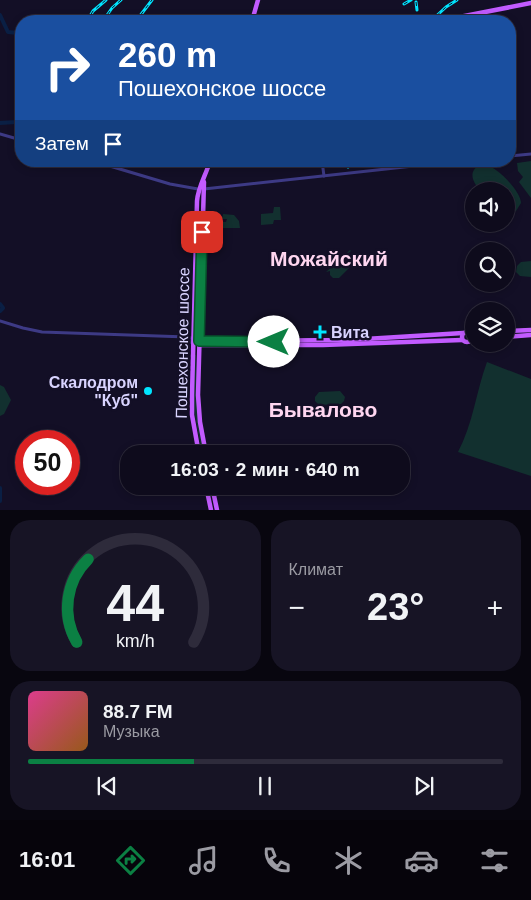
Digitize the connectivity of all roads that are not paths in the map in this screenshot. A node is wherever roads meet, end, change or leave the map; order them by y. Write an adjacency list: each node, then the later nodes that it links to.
1 (258, 0): 3 (main road)
2 (531, 3): 4 (main road)
3 (254, 15)
4 (470, 15)
5 (0, 134): 6 (street)
6 (15, 138)
7 (531, 154): 8 (street)
8 (516, 155)
9 (113, 167): 14 (street)
10 (208, 167): 14 (main road)
11 (323, 167): 13 (street)
12 (405, 167): 13 (street)
13 (324, 176): 14 (street)
14 (201, 189): 15 (main road, Пошехонское шоссе)
15 (199, 232): 17 (main road, Пошехонское шоссе); 18 (main road, Пошехонское шоссе)
16 (0, 321): 24 (street)
17 (193, 328): 18 (main road); 24 (main road, Пошехонское шоссе)
18 (199, 328): 27 (main road, Пошехонское шоссе)
19 (531, 330): 20 (main road)
20 (515, 331)
21 (463, 333): 25 (main road); 28 (main road)
22 (531, 335): 23 (main road)
23 (515, 336)
24 (193, 340): 27 (street); 29 (main road, Пошехонское шоссе)
25 (462, 340): 26 (main road); 28 (main road)
26 (465, 342)
27 (199, 343): 28 (main road); 30 (main road, Пошехонское шоссе)
28 (252, 344)
29 (193, 354): 30 (main road); 31 (main road, Пошехонское шоссе)
30 (199, 354): 32 (main road, Пошехонское шоссе)
31 (197, 445)
32 (204, 445)
33 (208, 495): 35 (main road)
34 (214, 495): 36 (main road)
35 (211, 510)
36 (217, 510)

